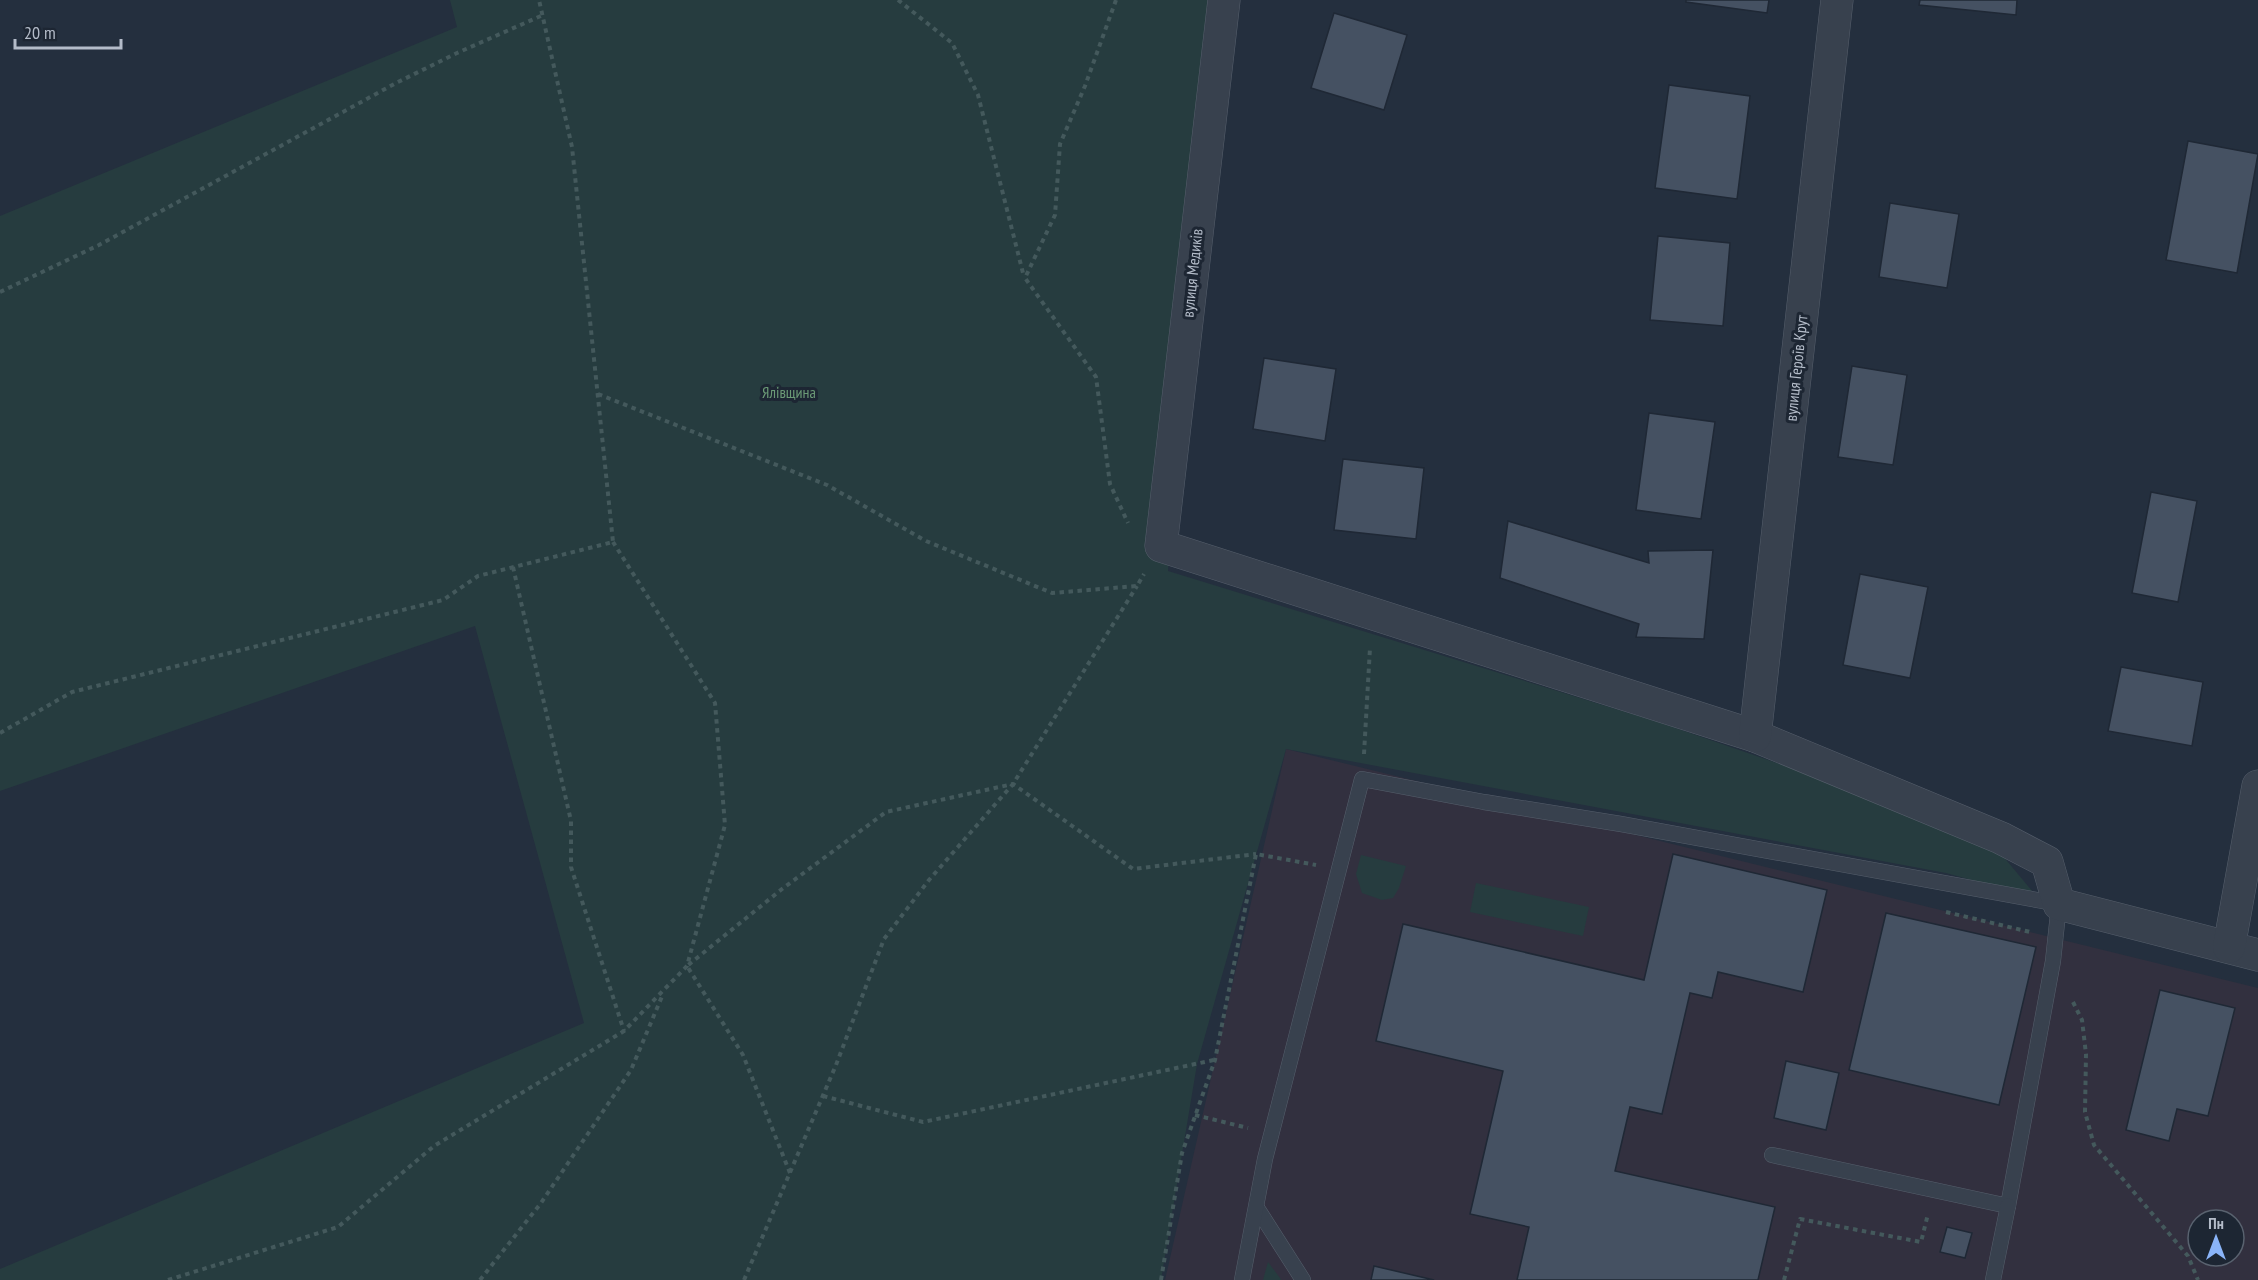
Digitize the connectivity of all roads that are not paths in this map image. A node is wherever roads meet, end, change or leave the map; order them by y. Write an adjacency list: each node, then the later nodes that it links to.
1 (1224, 0): 3 (street, вулиця Медиків)
2 (1837, 0): 3 (street, вулиця Героїв Крут)
3 (1755, 736): 5 (street)
4 (2258, 786): 6 (street)
5 (2059, 904): 6 (street); 8 (lane); 9 (lane)
6 (2244, 951)
7 (1772, 1155): 8 (lane)
8 (2008, 1206): 12 (lane)
9 (1257, 1208): 10 (lane); 11 (lane)
10 (1242, 1280)
11 (1303, 1280)
12 (1993, 1280)

